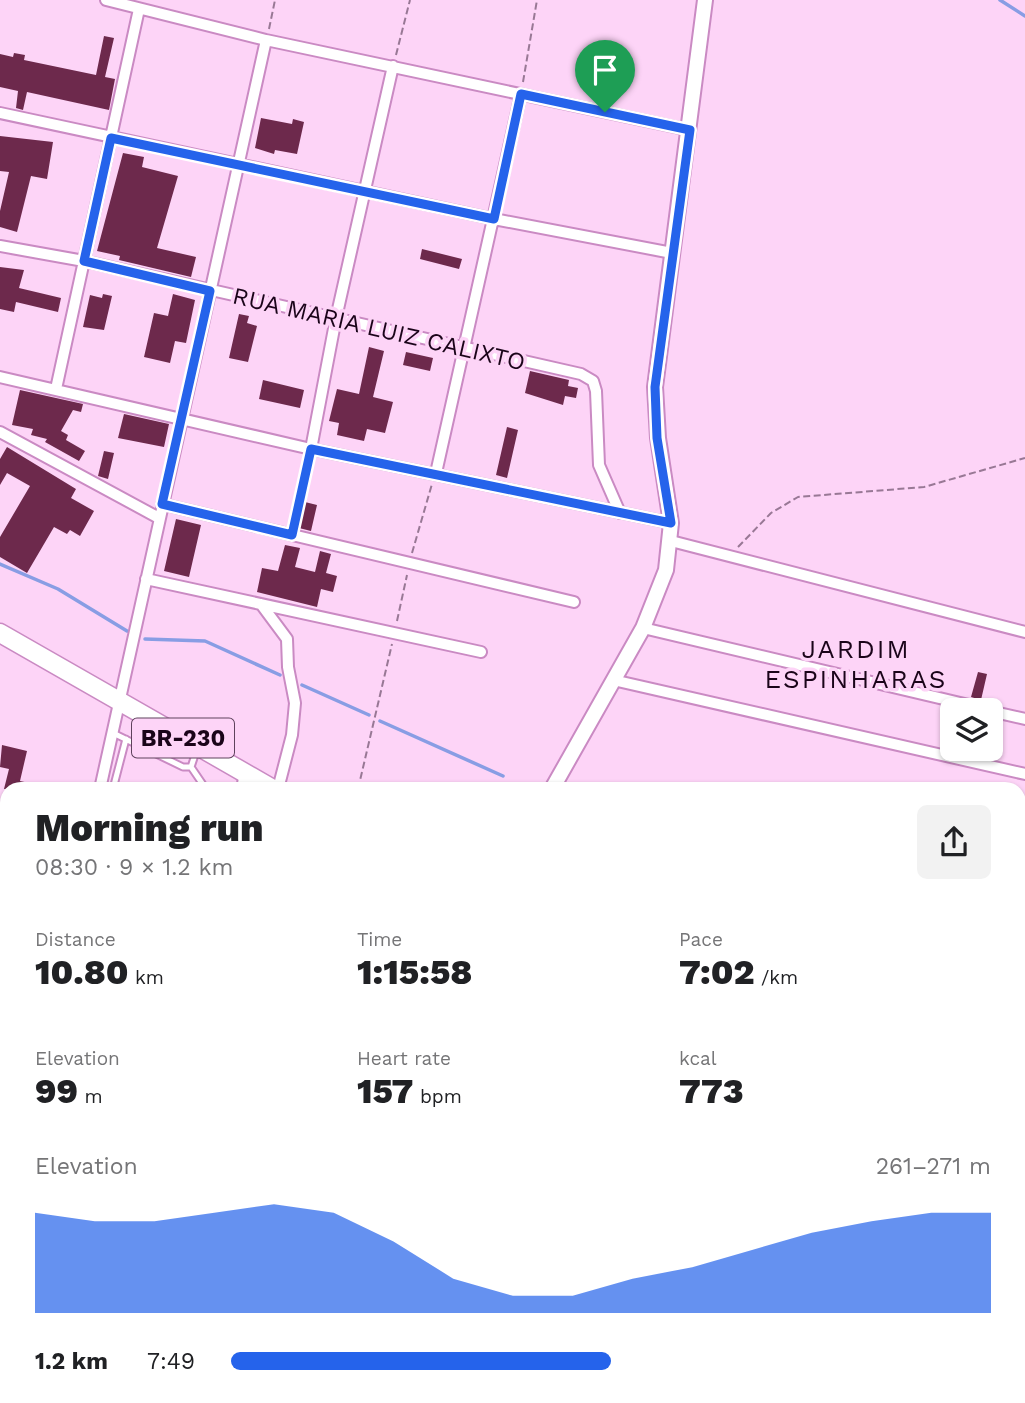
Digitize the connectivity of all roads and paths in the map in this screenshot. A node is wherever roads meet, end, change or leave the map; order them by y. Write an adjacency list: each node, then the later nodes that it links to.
1 (106, 0): 6 (street)
2 (275, 0): 7 (path)
3 (410, 0): 8 (path)
4 (537, 0): 9 (path)
5 (705, 0): 11 (main road)
6 (139, 9): 7 (street); 12 (street)
7 (266, 40): 8 (street); 13 (street)
8 (393, 66): 9 (street); 14 (street)
9 (521, 94): 11 (street); 15 (street)
10 (0, 113): 12 (street)
11 (690, 130): 17 (main road)
12 (111, 138): 13 (street); 18 (street)
13 (240, 164): 14 (street); 19 (street)
14 (364, 191): 15 (street); 20 (street)
15 (494, 219): 17 (street); 21 (street)
16 (0, 246): 18 (street, RUA MARIA LUIZ CALIXTO)
17 (672, 253): 32 (main road)
18 (84, 261): 19 (street, RUA MARIA LUIZ CALIXTO); 23 (street)
19 (210, 291): 20 (street, RUA MARIA LUIZ CALIXTO); 24 (street)
20 (337, 318): 21 (street, RUA MARIA LUIZ CALIXTO); 26 (street)
21 (461, 349): 28 (street); 30 (street, RUA MARIA LUIZ CALIXTO)
22 (0, 377): 23 (street)
23 (56, 389): 24 (street)
24 (182, 419): 26 (street); 29 (street)
25 (0, 432): 31 (street)
26 (311, 449): 28 (street); 33 (path)
27 (1025, 458): 35 (path)
28 (436, 473): 30 (street)
29 (162, 504): 31 (street); 33 (street)
30 (620, 513): 32 (street)
31 (159, 518): 36 (street)
32 (671, 523): 34 (main road)
33 (292, 535): 37 (street)
34 (671, 541): 35 (street); 39 (main road)
35 (729, 557): 40 (street)
36 (146, 579): 38 (street); 46 (street)
37 (574, 602)
38 (260, 604): 42 (street); 58 (street)
39 (643, 628): 44 (main road); 45 (street)
40 (1025, 632)
41 (0, 633): 46 (highway, BR-230)
42 (395, 633): 43 (street); 59 (path)
43 (481, 652)
44 (613, 680): 53 (street); 60 (main road)
45 (940, 699)
46 (121, 702): 49 (street); 51 (highway, BR-230)
47 (1003, 714): 48 (street)
48 (1025, 719)
49 (113, 733): 50 (lane); 55 (street)
50 (126, 739): 52 (lane); 56 (lane)
51 (198, 746): 52 (lane); 54 (highway, BR-230)
52 (191, 767): 57 (lane)
53 (1025, 774)
54 (244, 781)
55 (102, 782)
56 (115, 782)
57 (201, 782)
58 (277, 782)
59 (360, 782)
60 (556, 782)

